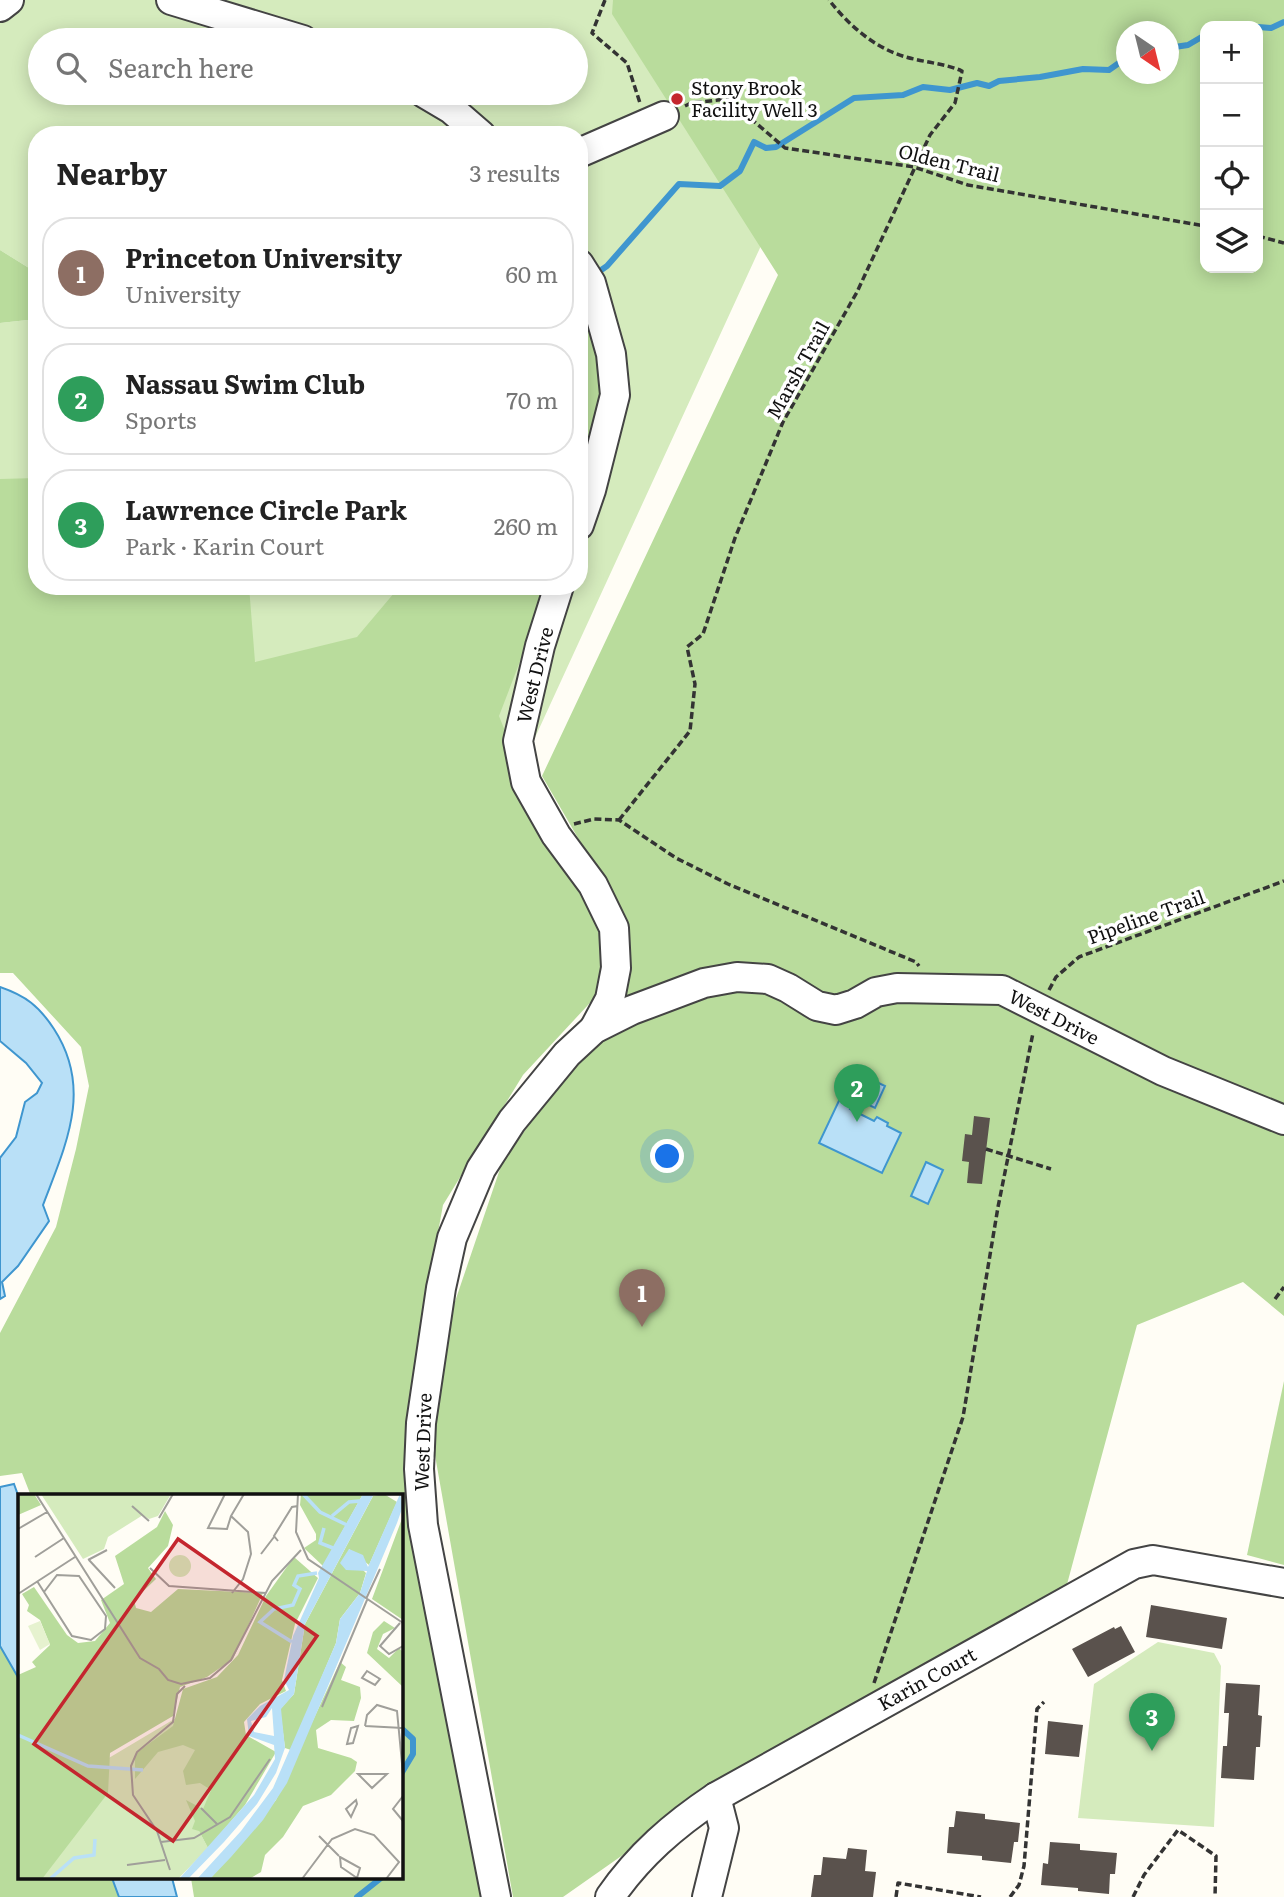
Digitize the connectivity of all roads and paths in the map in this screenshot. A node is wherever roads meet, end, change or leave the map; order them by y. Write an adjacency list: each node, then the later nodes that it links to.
1 (9, 0): 5 (street)
2 (171, 0): 6 (street)
3 (605, 0): 8 (path)
4 (829, 0): 11 (path, Marsh Trail)
5 (0, 7)
6 (263, 28)
7 (444, 105): 9 (street)
8 (656, 120): 10 (street); 11 (path, Olden Trail)
9 (471, 126)
10 (588, 149)
11 (914, 166): 12 (path, Olden Trail); 18 (path, Marsh Trail)
12 (1200, 225)
13 (1263, 237): 14 (path)
14 (1284, 243)
15 (588, 283): 16 (street)
16 (588, 499)
17 (556, 595): 19 (street, West Drive)
18 (619, 820): 19 (path); 21 (path)
19 (556, 835): 23 (street, West Drive)
20 (1284, 881): 22 (path, Pipeline Trail)
21 (940, 988): 22 (street, West Drive); 23 (street, West Drive)
22 (1039, 1007): 24 (street, West Drive); 26 (path, Pipeline Trail)
23 (594, 1029): 34 (street, West Drive)
24 (1284, 1120)
25 (986, 1149): 26 (path)
26 (1008, 1156): 27 (path); 32 (path, Pipeline Trail)
27 (1051, 1169)
28 (1284, 1287): 29 (path)
29 (1275, 1299)
30 (1284, 1583): 32 (street, Karin Court)
31 (1045, 1702): 39 (path)
32 (863, 1715): 33 (street, Karin Court)
33 (716, 1797): 35 (street, Karin Court); 36 (street)
34 (496, 1897)
35 (610, 1897)
36 (707, 1897)
37 (896, 1897): 38 (path)
38 (981, 1897)
39 (1010, 1897)
40 (1133, 1897): 41 (path)
41 (1214, 1897)

